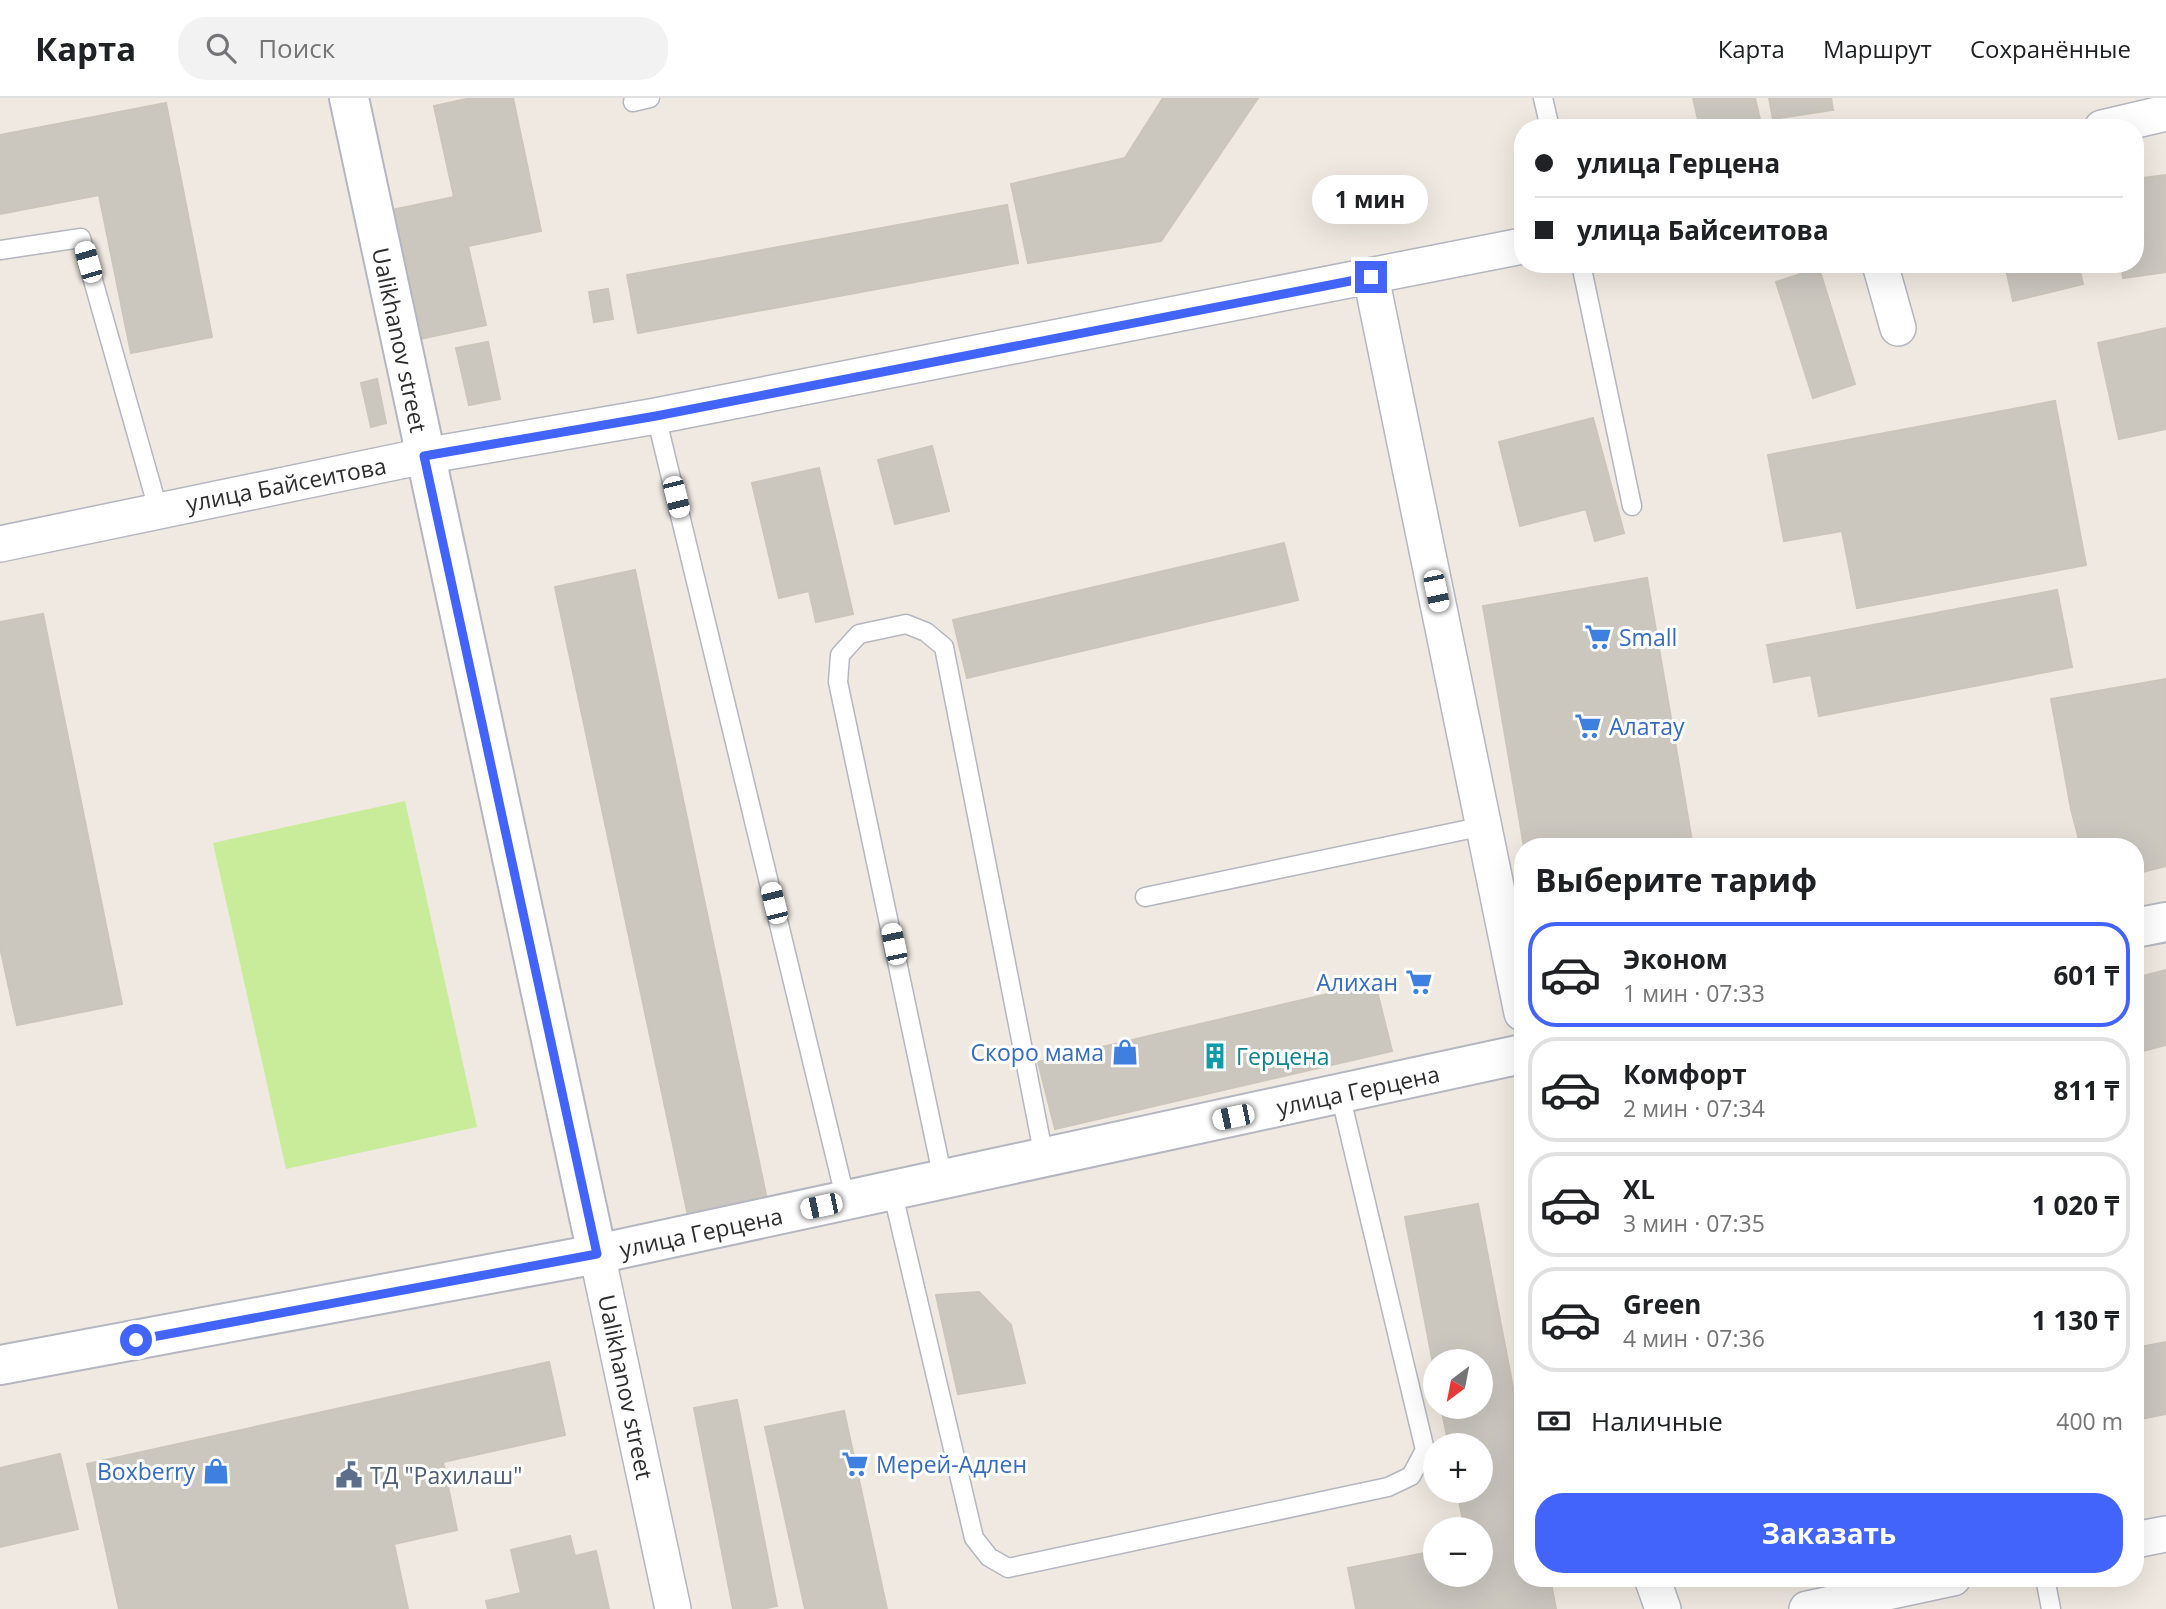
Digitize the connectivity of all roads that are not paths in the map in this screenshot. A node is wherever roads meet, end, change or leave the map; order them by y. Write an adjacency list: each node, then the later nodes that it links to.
1 (349, 98): 13 (street, Ualikhanov street)
2 (1543, 98): 4 (lane)
3 (2166, 114): 5 (street)
4 (1548, 119)
5 (2143, 119)
6 (1514, 248): 10 (street, улица Байсеитова)
7 (0, 250): 15 (lane)
8 (1583, 273): 14 (lane)
9 (1883, 273): 11 (street)
10 (1371, 277): 12 (street, улица Байсеитова); 17 (street)
11 (1898, 328)
12 (656, 416): 13 (street, улица Байсеитова); 27 (lane)
13 (424, 456): 15 (street, улица Байсеитова); 28 (street, Ualikhanov street)
14 (1632, 506)
15 (158, 509): 16 (street, улица Байсеитова)
16 (0, 544)
17 (1484, 826): 18 (lane); 21 (street)
18 (1145, 897)
19 (2166, 922): 20 (street)
20 (2144, 926)
21 (1514, 974)
22 (1514, 1056): 23 (street, улица Герцена)
23 (1340, 1094): 24 (street, улица Герцена); 26 (lane)
24 (1044, 1157): 25 (street, улица Герцена); 25 (lane)
25 (943, 1179): 26 (street, улица Герцена)
26 (892, 1191): 27 (street, улица Герцена)
27 (846, 1200): 28 (street, улица Герцена)
28 (597, 1254): 29 (street, улица Герцена); 35 (street, Ualikhanov street)
29 (0, 1365)
30 (2166, 1534): 31 (street)
31 (2144, 1538)
32 (1655, 1587): 36 (street)
33 (1910, 1587): 37 (street)
34 (2047, 1587): 38 (lane)
35 (673, 1609)
36 (1663, 1609)
37 (1807, 1609)
38 (2051, 1609)

